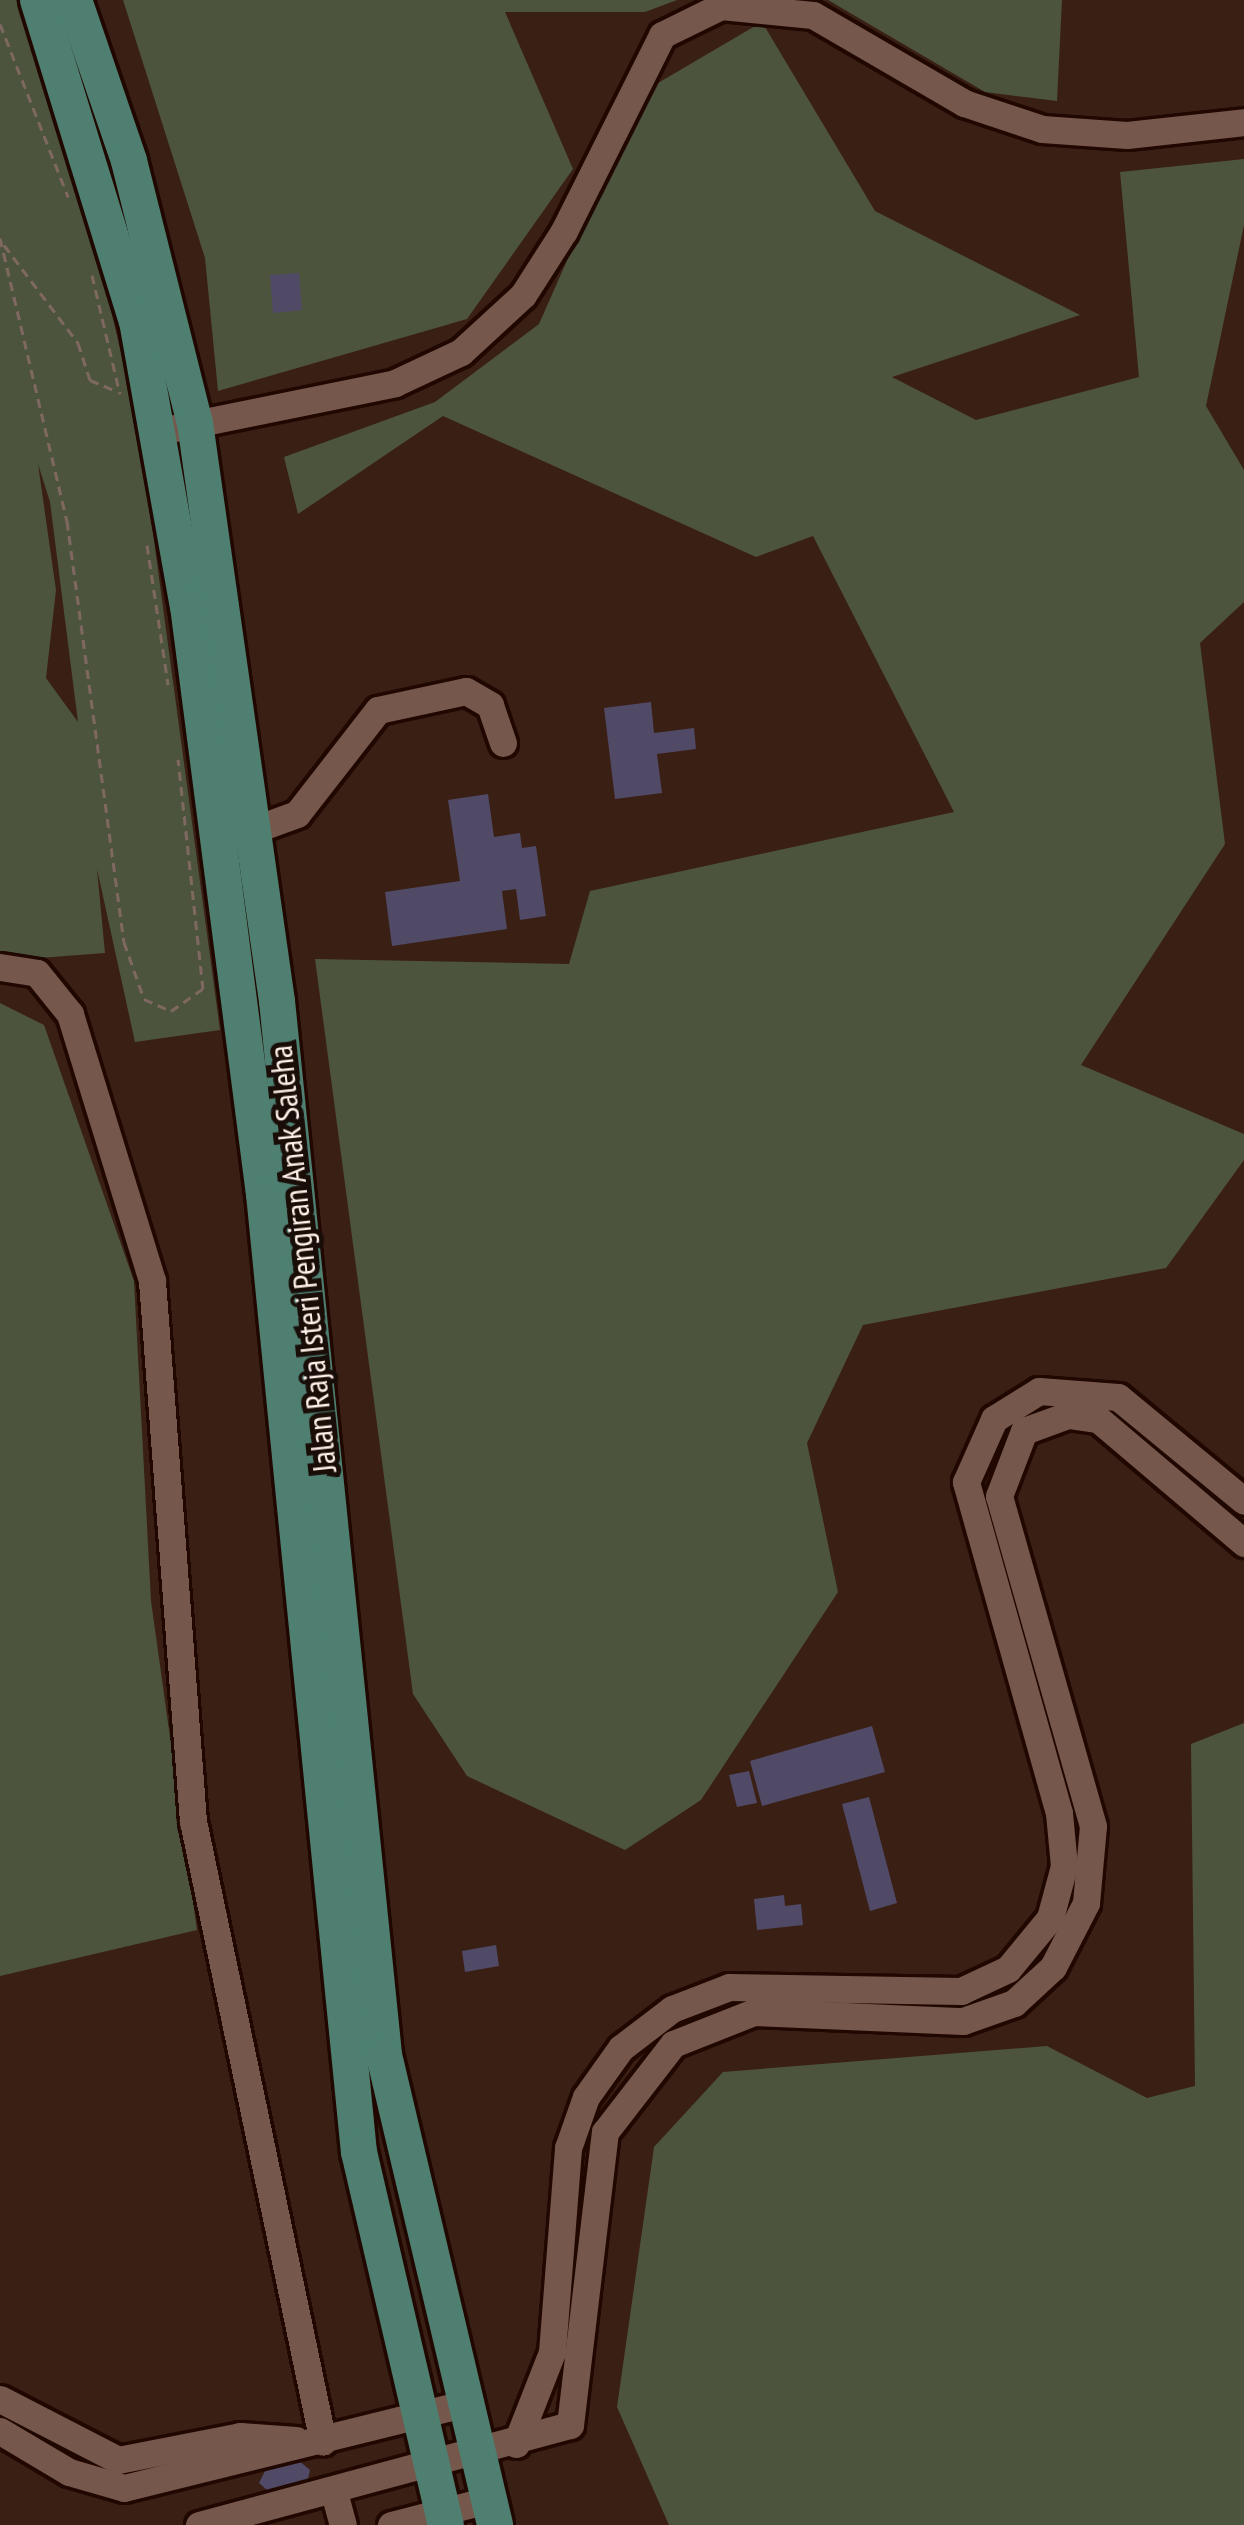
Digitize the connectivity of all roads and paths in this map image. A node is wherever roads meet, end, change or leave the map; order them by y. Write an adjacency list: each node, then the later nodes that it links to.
1 (38, 0): 10 (main road, Jalan Raja Isteri Pengiran Anak Saleha)
2 (74, 0): 10 (main road, Jalan Raja Isteri Pengiran Anak Saleha)
3 (0, 24): 5 (path)
4 (1244, 122): 10 (street)
5 (74, 211)
6 (1, 241): 8 (path); 14 (path)
7 (87, 255): 8 (path)
8 (120, 393): 9 (path)
9 (124, 416)
10 (177, 427): 15 (main road, Jalan Raja Isteri Pengiran Anak Saleha)
11 (145, 529): 12 (path)
12 (169, 687)
13 (503, 743): 15 (street)
14 (178, 752)
15 (237, 837): 20 (main road, Jalan Raja Isteri Pengiran Anak Saleha); 21 (main road, Jalan Raja Isteri Pengiran Anak Saleha)
16 (0, 968): 23 (street)
17 (1244, 1501): 24 (street)
18 (1244, 1543): 24 (street)
19 (0, 2399): 25 (street)
20 (463, 2404): 21 (street); 26 (main road, Jalan Raja Isteri Pengiran Anak Saleha)
21 (419, 2416): 23 (street); 27 (main road, Jalan Raja Isteri Pengiran Anak Saleha)
22 (0, 2431): 25 (street)
23 (322, 2442): 25 (street)
24 (516, 2444): 26 (street)
25 (243, 2449): 29 (street)
26 (476, 2455): 27 (street); 30 (main road, Jalan Raja Isteri Pengiran Anak Saleha)
27 (431, 2467): 28 (street); 31 (main road, Jalan Raja Isteri Pengiran Anak Saleha)
28 (334, 2492): 29 (street); 33 (street)
29 (258, 2510): 32 (street)
30 (491, 2512): 31 (street)
31 (444, 2518): 34 (street)
32 (199, 2525)
33 (343, 2525)
34 (391, 2525)

